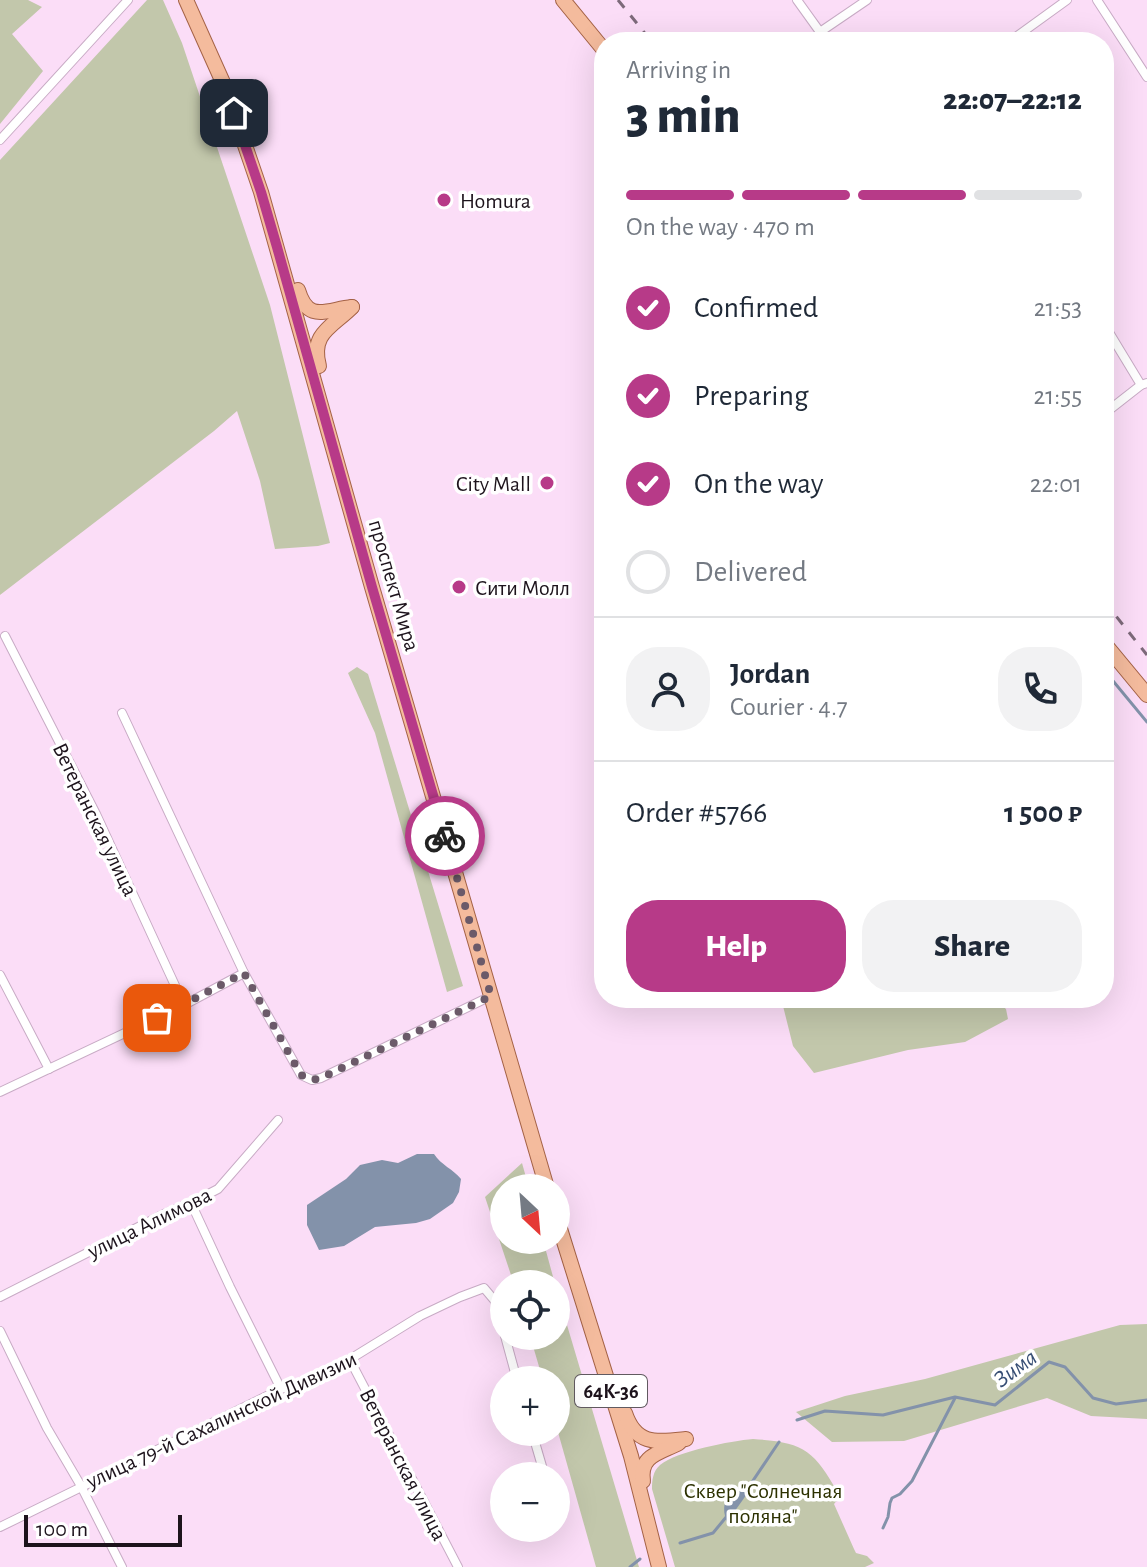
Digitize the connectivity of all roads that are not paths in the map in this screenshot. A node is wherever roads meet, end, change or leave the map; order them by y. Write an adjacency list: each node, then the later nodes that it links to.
1 (128, 0): 11 (street)
2 (186, 0): 12 (main road, проспект Мира)
3 (563, 0): 9 (main road)
4 (797, 0): 5 (street)
5 (867, 0)
6 (1067, 0): 8 (street)
7 (1097, 0): 10 (street)
8 (1023, 32)
9 (594, 38)
10 (1147, 77)
11 (0, 140)
12 (277, 247): 13 (main road); 14 (main road, проспект Мира)
13 (354, 306): 14 (main road); 18 (main road)
14 (302, 332): 18 (main road, проспект Мира)
15 (1114, 339): 16 (street)
16 (1144, 384): 17 (street)
17 (1114, 406)
18 (326, 417): 25 (main road, проспект Мира)
19 (5, 636): 26 (street, Ветеранская улица)
20 (1114, 655): 21 (main road)
21 (1147, 695)
22 (122, 713): 23 (street)
23 (244, 973): 25 (street); 26 (street)
24 (0, 975): 27 (street)
25 (491, 996): 30 (main road, проспект Мира)
26 (184, 1005): 27 (street)
27 (49, 1069): 28 (street)
28 (0, 1092)
29 (278, 1120): 31 (street, улица Алимова)
30 (543, 1174)
31 (191, 1203): 34 (street, улица Алимова); 38 (street)
32 (568, 1254): 36 (main road, 64К-36)
33 (490, 1295): 37 (street, улица 79-й Сахалинской Дивизии)
34 (0, 1297)
35 (0, 1331): 41 (street)
36 (601, 1359): 39 (main road); 40 (main road, 64К-36)
37 (350, 1360): 38 (street, улица 79-й Сахалинской Дивизии); 45 (street, Ветеранская улица)
38 (281, 1389): 41 (street, улица 79-й Сахалинской Дивизии)
39 (686, 1439): 40 (main road); 43 (main road)
40 (631, 1456): 43 (main road, 64К-36)
41 (81, 1486): 42 (street, улица 79-й Сахалинской Дивизии); 44 (street)
42 (0, 1527)
43 (650, 1532): 46 (main road, 64К-36)
44 (122, 1567)
45 (458, 1567)
46 (659, 1567)

